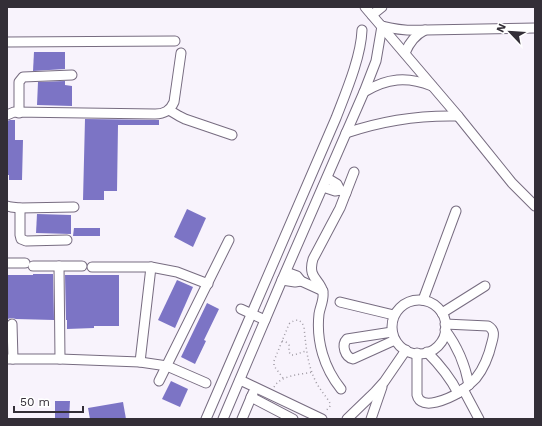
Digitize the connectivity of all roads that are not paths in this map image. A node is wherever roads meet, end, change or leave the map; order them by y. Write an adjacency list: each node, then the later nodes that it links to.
1 (365, 7): 3 (lane)
2 (382, 7): 3 (lane)
3 (372, 15): 4 (lane)
4 (382, 26): 7 (lane); 11 (lane); 14 (lane)
5 (535, 28): 7 (lane)
6 (362, 30): 44 (lane)
7 (426, 30): 11 (lane)
8 (7, 42): 9 (lane)
9 (176, 42)
10 (181, 53): 15 (lane)
11 (405, 53): 13 (lane)
12 (72, 75): 16 (lane)
13 (434, 87): 14 (lane); 18 (lane)
14 (364, 92): 19 (lane)
15 (169, 110): 16 (lane); 20 (lane)
16 (19, 112): 17 (lane)
17 (7, 115)
18 (458, 116): 19 (lane); 25 (lane)
19 (346, 133): 22 (lane)
20 (232, 135)
21 (354, 172): 23 (lane)
22 (325, 182): 23 (lane); 36 (lane)
23 (343, 191): 39 (lane)
24 (7, 206): 27 (lane)
25 (535, 206)
26 (74, 207): 27 (lane)
27 (20, 208): 29 (lane)
28 (456, 211): 40 (lane)
29 (67, 240)
30 (230, 240): 37 (lane)
31 (7, 263): 32 (lane)
32 (59, 266): 33 (lane); 54 (lane)
33 (82, 266)
34 (92, 267): 35 (lane)
35 (151, 267): 37 (lane); 55 (lane)
36 (284, 276): 39 (lane); 46 (lane)
37 (208, 284): 56 (lane)
38 (485, 286): 43 (lane)
39 (323, 291): 62 (lane)
40 (423, 300): 43 (lane); 45 (lane)
41 (340, 302): 45 (lane)
42 (241, 309): 44 (lane)
43 (442, 313): 48 (lane)
44 (252, 314): 46 (lane); 65 (lane)
45 (394, 315): 49 (lane)
46 (265, 320): 57 (lane)
47 (12, 324): 53 (lane)
48 (445, 327): 51 (lane); 63 (lane); 63 (lane)
49 (394, 336): 49 (lane); 50 (lane)
50 (406, 350): 52 (lane); 59 (lane)
51 (427, 352): 52 (lane); 63 (lane)
52 (417, 354): 63 (lane)
53 (10, 359): 54 (lane)
54 (60, 359): 55 (lane)
55 (140, 362): 56 (lane)
56 (167, 366): 58 (lane); 60 (lane)
57 (240, 380): 61 (lane); 66 (lane)
58 (159, 381)
59 (384, 382): 70 (lane); 72 (lane)
60 (206, 383)
61 (256, 388): 64 (lane); 69 (lane)
62 (341, 389)
63 (463, 389): 73 (lane)
64 (251, 397): 67 (lane); 68 (lane)
65 (206, 419)
66 (223, 419)
67 (242, 419)
68 (293, 419)
69 (319, 419)
70 (346, 419): 71 (lane)
71 (353, 419)
72 (371, 419)
73 (479, 419)

